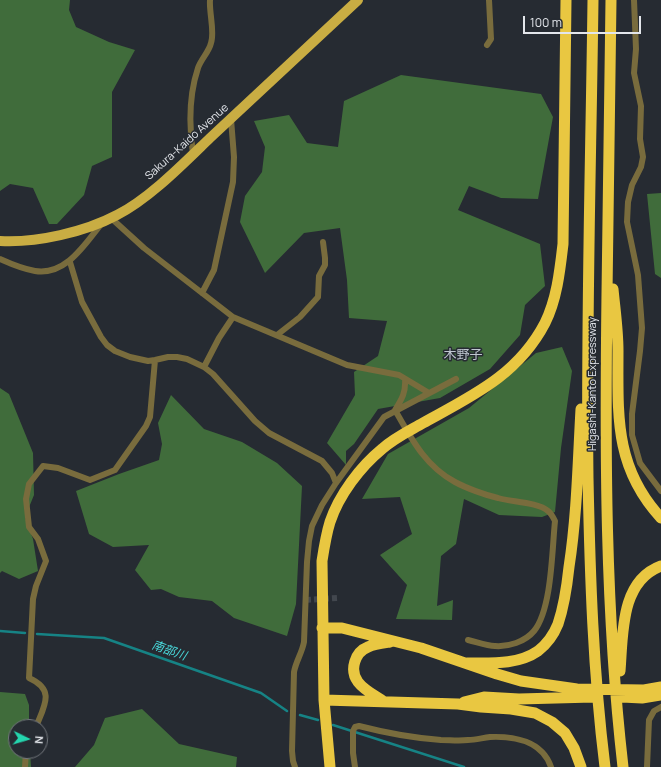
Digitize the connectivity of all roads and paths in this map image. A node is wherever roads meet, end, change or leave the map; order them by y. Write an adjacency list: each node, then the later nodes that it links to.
1 (210, 0): 10 (street)
2 (358, 0): 9 (main road, Sakura-Kaido Avenue)
3 (489, 0): 8 (street)
4 (566, 0): 31 (highway)
5 (593, 0): 15 (highway, Higashi-Kanto Expressway)
6 (611, 0): 12 (highway, Higashi-Kanto Expressway)
7 (634, 0): 28 (street)
8 (487, 45)
9 (231, 119): 10 (main road, Sakura-Kaido Avenue); 18 (street)
10 (193, 154): 11 (main road, Sakura-Kaido Avenue)
11 (108, 219): 13 (main road, Sakura-Kaido Avenue); 17 (street); 18 (street)
12 (608, 235): 29 (highway); 44 (highway, Higashi-Kanto Expressway)
13 (0, 240)
14 (323, 242): 20 (street)
15 (588, 250): 34 (highway); 50 (highway, Higashi-Kanto Expressway)
16 (0, 259): 17 (street)
17 (70, 262): 21 (street)
18 (202, 293): 19 (street)
19 (233, 317): 20 (street); 22 (street)
20 (277, 335): 23 (street)
21 (155, 360): 22 (street); 43 (street)
22 (204, 368): 27 (street)
23 (404, 379): 25 (street); 26 (street)
24 (456, 379): 25 (street)
25 (429, 393): 26 (street)
26 (395, 410): 27 (street); 32 (street)
27 (336, 483): 45 (street)
28 (661, 491)
29 (661, 518)
30 (661, 566): 44 (highway)
31 (322, 628): 33 (highway); 39 (highway)
32 (468, 640)
33 (393, 641): 34 (highway); 40 (highway)
34 (467, 664): 36 (highway)
35 (661, 687): 37 (highway)
36 (576, 693): 37 (highway); 41 (highway)
37 (643, 694): 38 (highway)
38 (661, 695)
39 (324, 700): 40 (highway); 46 (highway)
40 (382, 702): 41 (highway)
41 (458, 704): 49 (highway)
42 (661, 707): 51 (street)
43 (39, 719)
44 (623, 764)
45 (295, 767)
46 (330, 767)
47 (355, 767): 48 (street)
48 (551, 767)
49 (581, 767)
50 (605, 767)
51 (647, 767)

